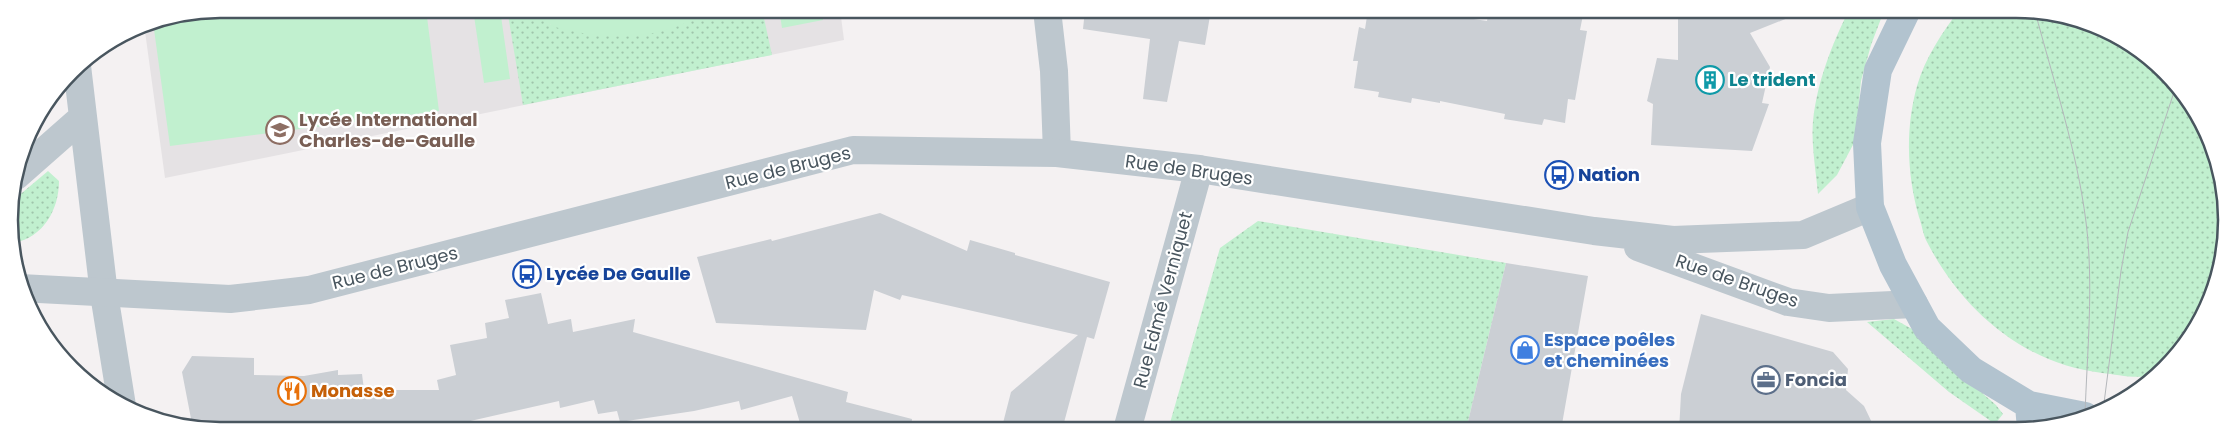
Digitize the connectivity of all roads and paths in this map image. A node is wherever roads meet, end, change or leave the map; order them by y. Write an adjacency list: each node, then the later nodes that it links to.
1 (1048, 18): 5 (street)
2 (1899, 18): 8 (main road)
3 (78, 76): 4 (street)
4 (83, 117): 6 (street); 11 (street)
5 (1057, 153): 7 (street, Rue de Bruges); 11 (street, Rue de Bruges)
6 (24, 169)
7 (1199, 169): 9 (street, Rue de Bruges); 16 (street, Rue Edmé Verniquet)
8 (1870, 207): 9 (street, Rue de Bruges); 12 (main road)
9 (1594, 231): 12 (street, Rue de Bruges)
10 (30, 289): 11 (street, Rue de Bruges)
11 (104, 294): 13 (street)
12 (1914, 304): 15 (main road)
13 (120, 396)
14 (2064, 417): 15 (main road)
15 (2030, 418)
16 (1129, 422)

